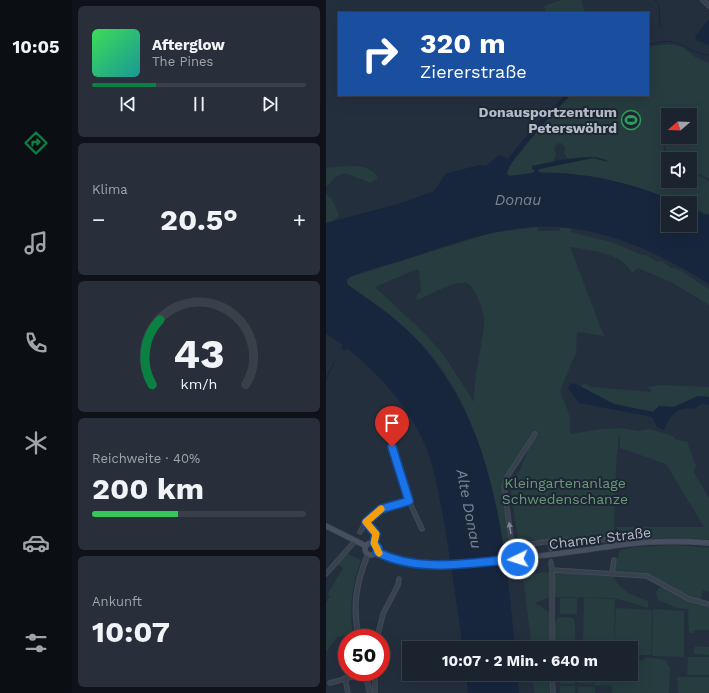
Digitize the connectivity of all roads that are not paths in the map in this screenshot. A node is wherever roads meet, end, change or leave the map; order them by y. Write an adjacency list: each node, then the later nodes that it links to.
1 (703, 0): 2 (street)
2 (709, 6)
3 (535, 434): 10 (street, one-way to 3)
4 (392, 447): 5 (street)
5 (409, 501): 6 (street); 8 (street)
6 (366, 522): 9 (street); 12 (street)
7 (326, 526): 14 (main road)
8 (422, 529)
9 (360, 532)
10 (551, 541): 11 (street); 15 (street)
11 (677, 542): 13 (main road, Chamer Straße); 16 (main road, Chamer Straße)
12 (374, 543): 14 (main road); 16 (main road)
13 (709, 543)
14 (361, 544): 17 (main road); 21 (street)
15 (551, 548)
16 (377, 552): 17 (main road)
17 (368, 554): 25 (street)
18 (614, 560): 22 (street)
19 (552, 563): 20 (street)
20 (552, 570): 22 (street); 27 (street)
21 (326, 574)
22 (612, 574): 24 (street)
23 (399, 579): 26 (street)
24 (709, 604)
25 (358, 629)
26 (379, 629)
27 (552, 641)
28 (338, 680): 33 (street)
29 (346, 681): 34 (street)
30 (368, 681): 35 (street)
31 (375, 681): 36 (street)
32 (552, 681): 37 (street)
33 (330, 683)
34 (348, 693)
35 (370, 693)
36 (375, 693)
37 (553, 693)

